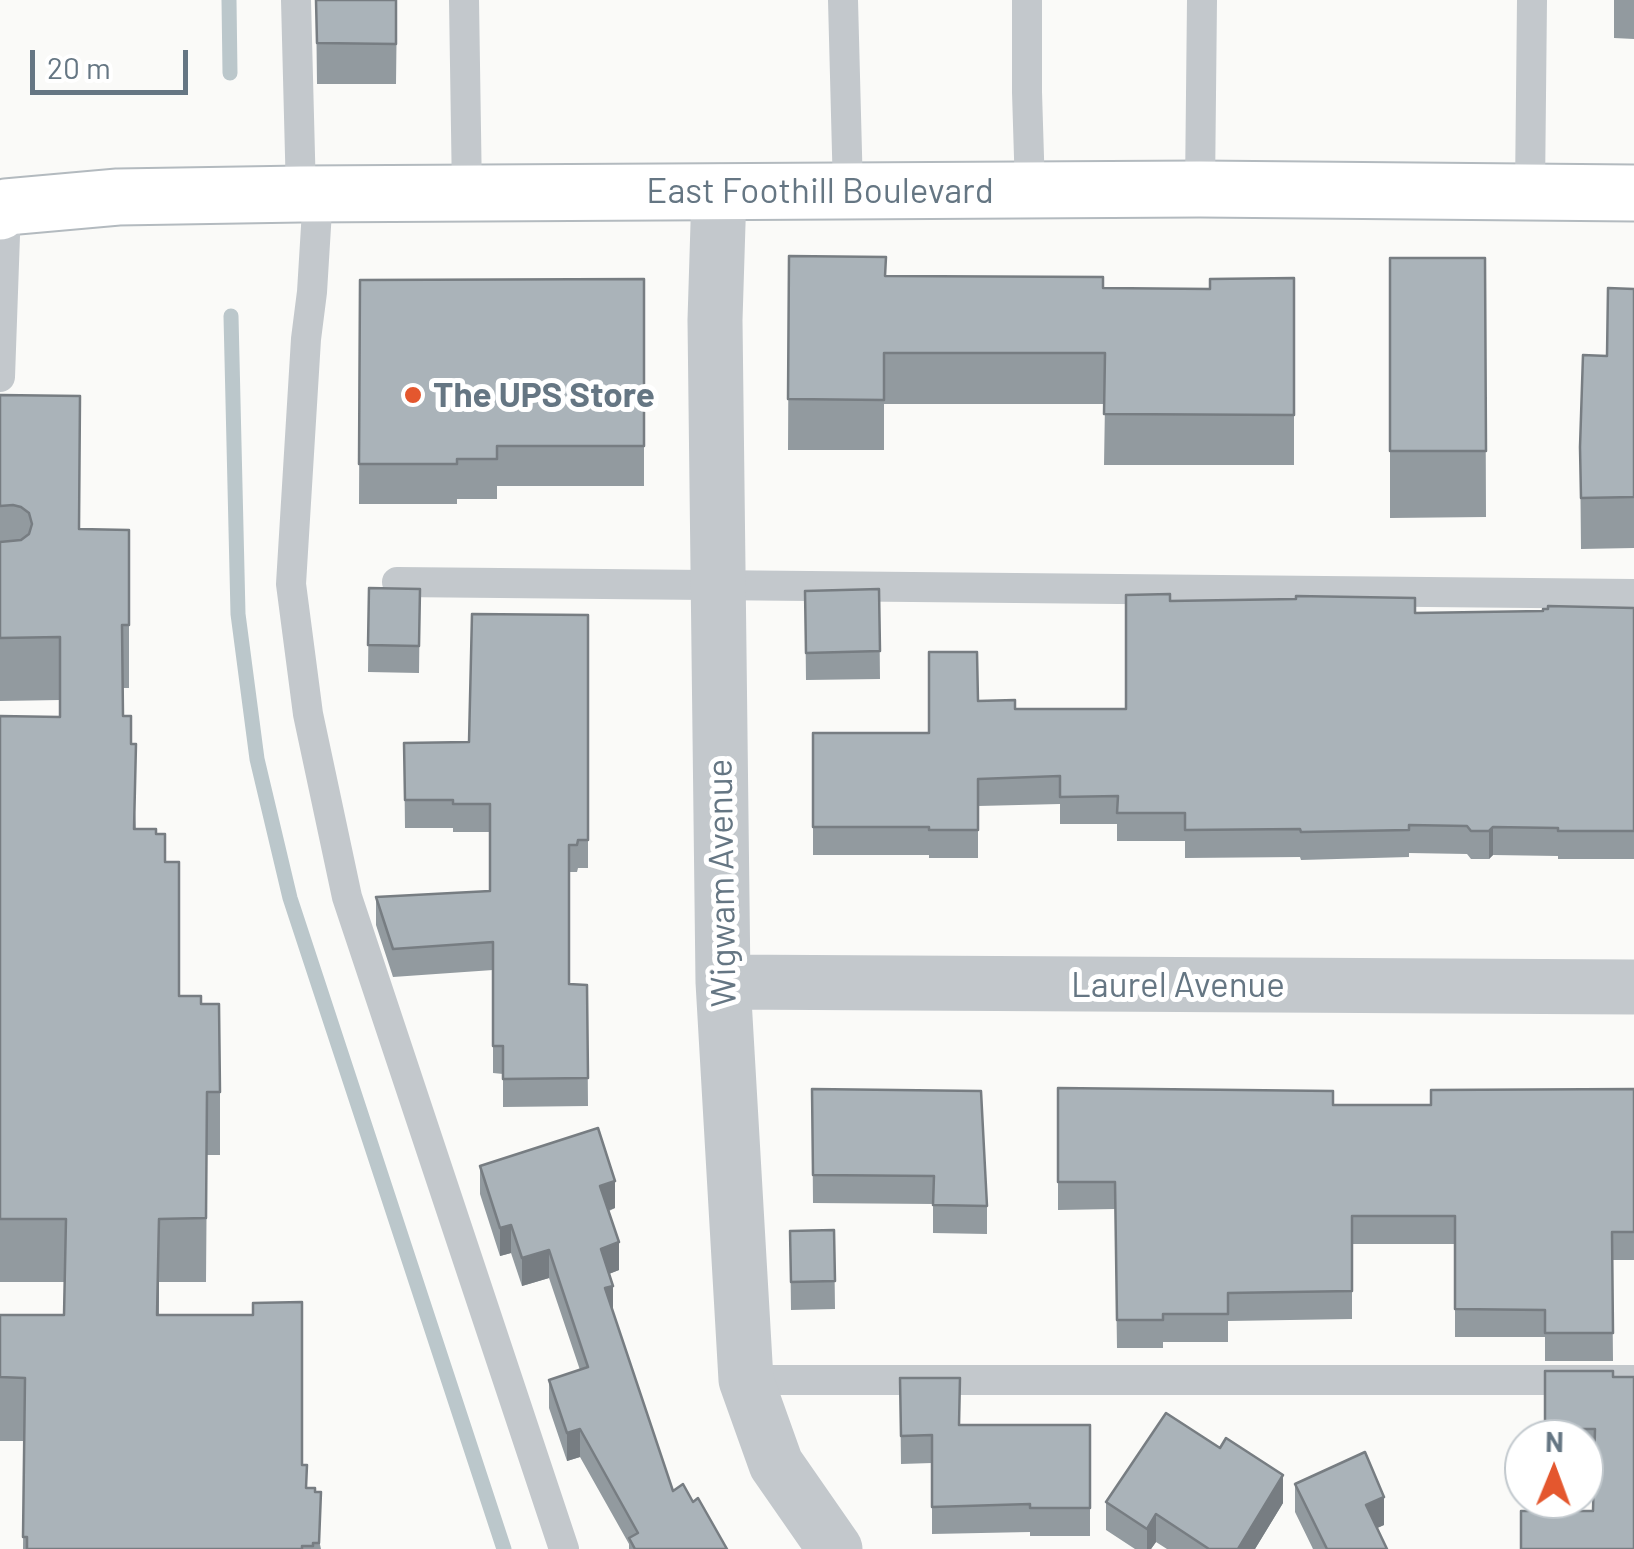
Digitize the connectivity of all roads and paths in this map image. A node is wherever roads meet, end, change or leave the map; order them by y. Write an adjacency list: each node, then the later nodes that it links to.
1 (296, 0): 13 (lane)
2 (464, 0): 14 (lane)
3 (843, 0): 9 (lane)
4 (1028, 0): 8 (lane)
5 (1202, 0): 7 (lane)
6 (1532, 0): 10 (lane)
7 (1200, 189): 8 (main road, East Foothill Boulevard); 10 (main road, East Foothill Boulevard)
8 (1030, 190): 9 (main road, East Foothill Boulevard)
9 (848, 191): 11 (main road, East Foothill Boulevard)
10 (1530, 191): 12 (main road, East Foothill Boulevard)
11 (718, 192): 14 (main road, East Foothill Boulevard); 18 (street, Wigwam Avenue)
12 (1634, 193)
13 (302, 194): 14 (main road, East Foothill Boulevard); 15 (main road, East Foothill Boulevard); 24 (lane)
14 (467, 194)
15 (2, 207): 16 (lane)
16 (0, 377)
17 (397, 582): 18 (lane)
18 (718, 586): 19 (lane); 20 (street, Wigwam Avenue)
19 (1634, 594)
20 (723, 982): 21 (street, Laurel Avenue); 22 (street, Wigwam Avenue)
21 (1634, 988)
22 (746, 1380): 23 (lane); 25 (street, Wigwam Avenue)
23 (1634, 1380)
24 (564, 1549)
25 (835, 1549)

